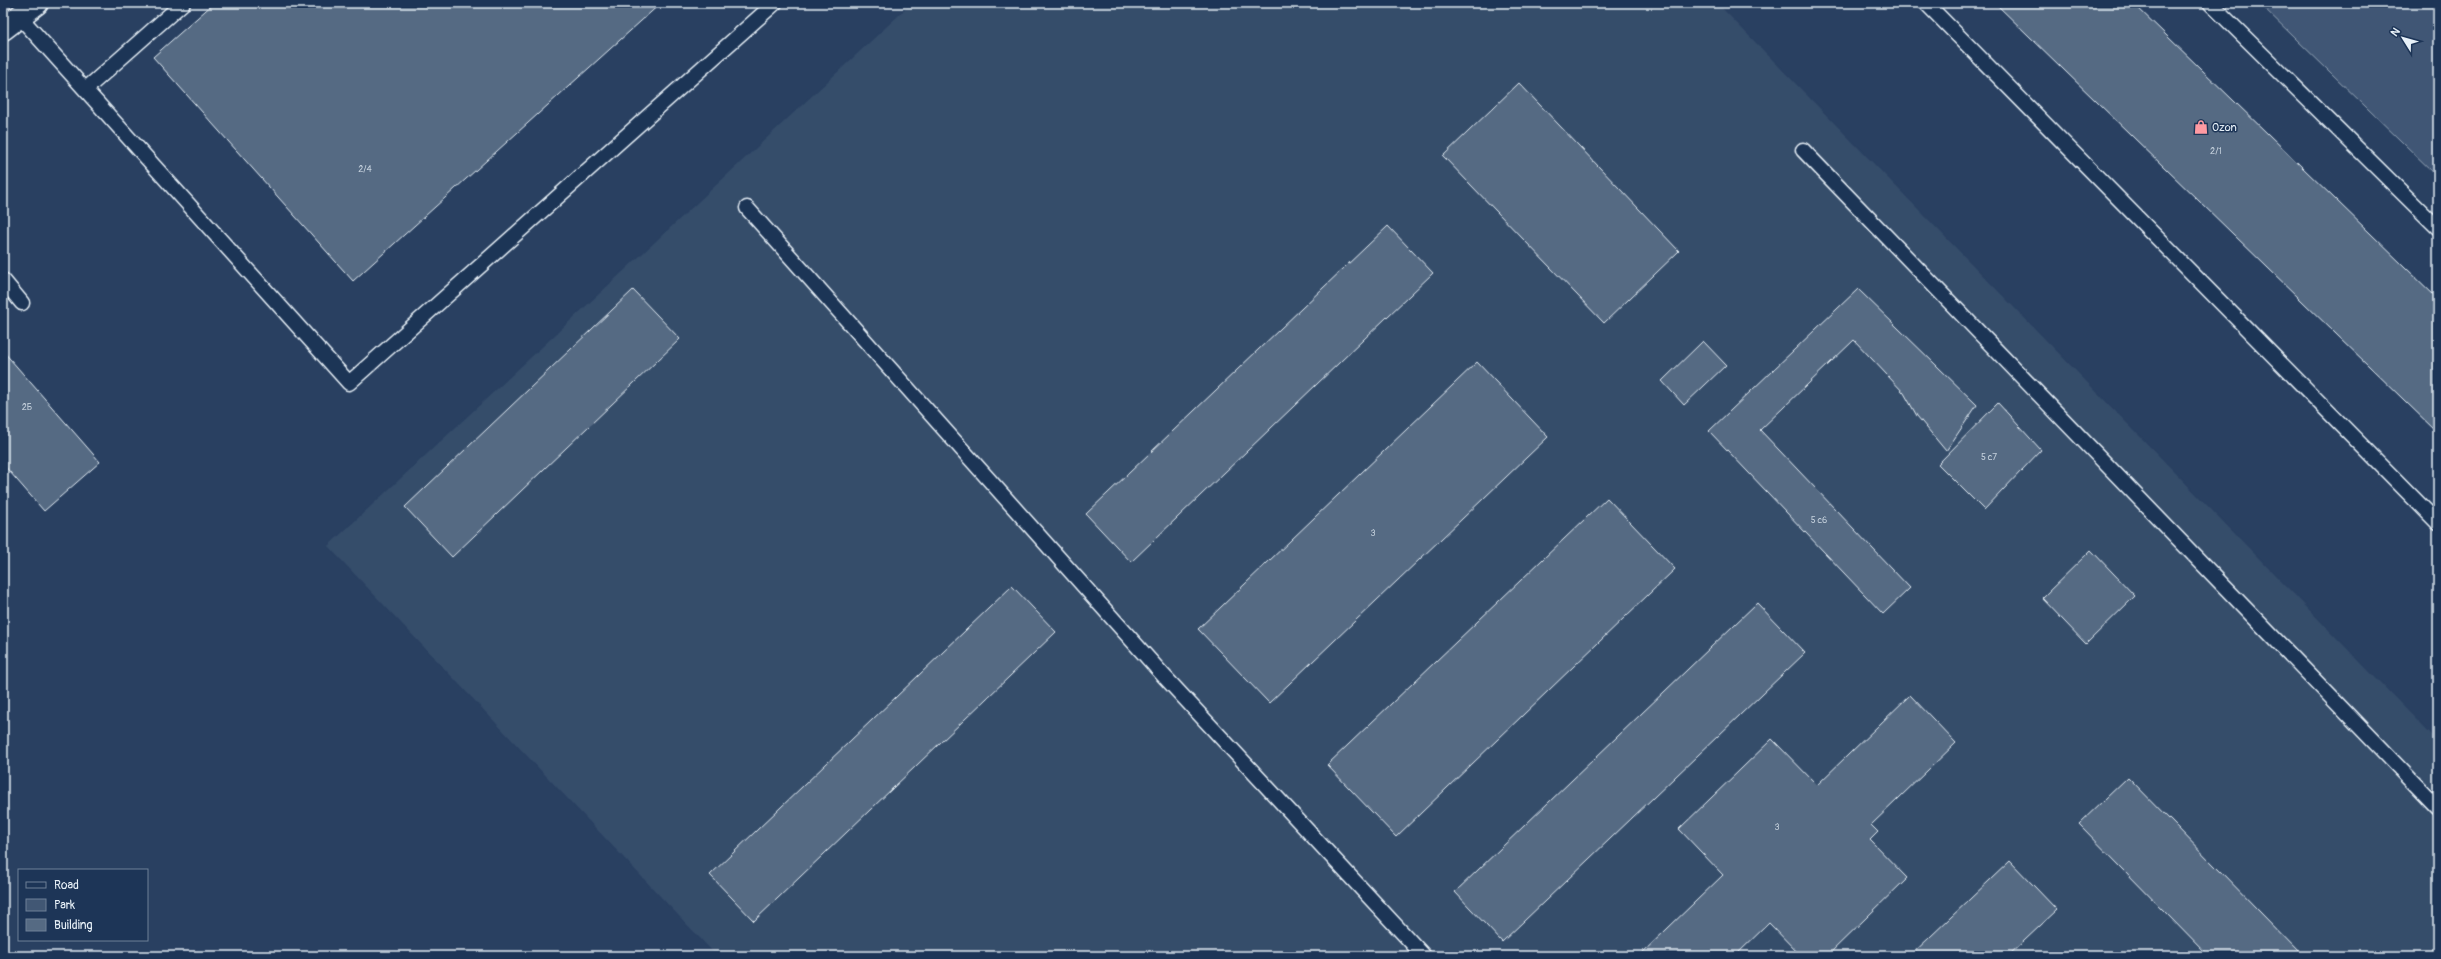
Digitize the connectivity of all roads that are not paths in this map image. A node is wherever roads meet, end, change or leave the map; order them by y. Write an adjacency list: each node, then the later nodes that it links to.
1 (37, 3): 6 (street)
2 (183, 3): 8 (lane)
3 (775, 3): 8 (lane)
4 (1926, 3): 14 (lane)
5 (2210, 3): 11 (lane)
6 (20, 17): 7 (street); 8 (lane)
7 (3, 29)
8 (86, 89)
9 (1803, 150): 15 (lane)
10 (747, 208): 16 (lane)
11 (2438, 228)
12 (3, 280): 13 (lane)
13 (22, 303)
14 (2438, 523)
15 (2438, 808)
16 (1424, 956)

